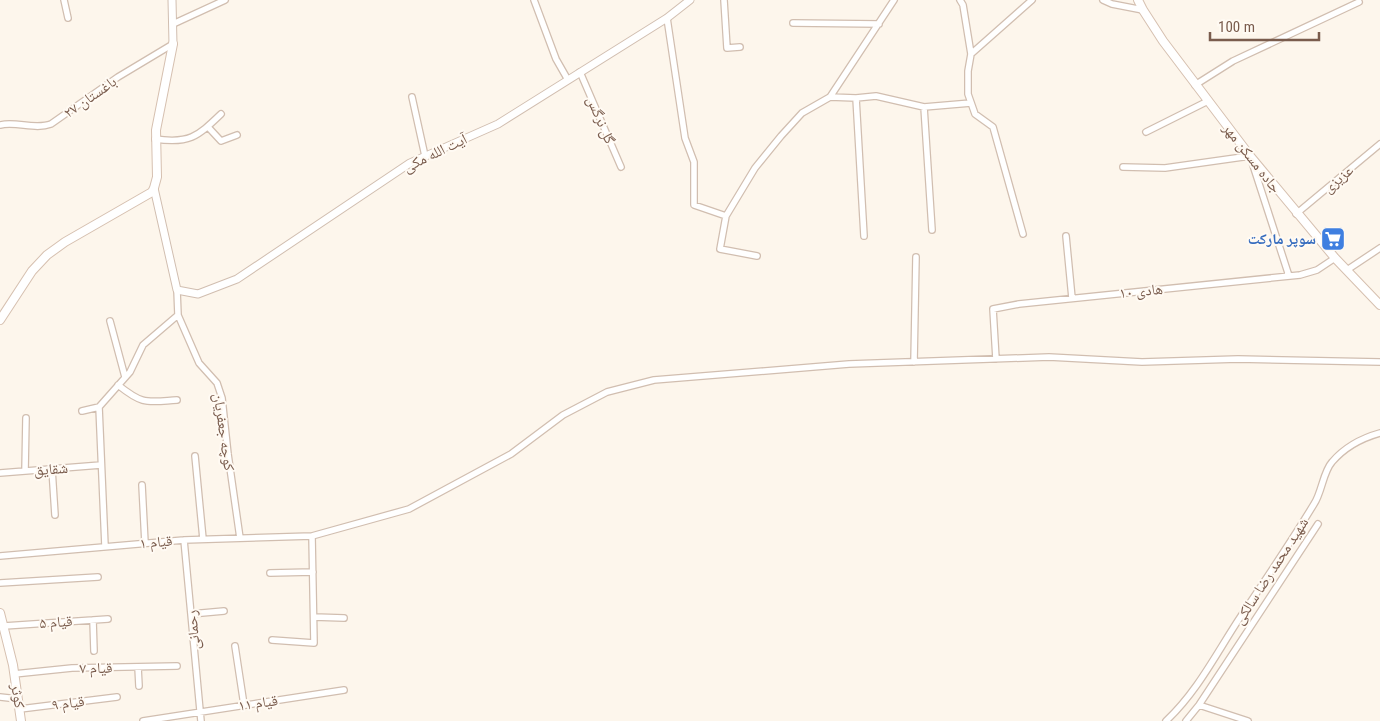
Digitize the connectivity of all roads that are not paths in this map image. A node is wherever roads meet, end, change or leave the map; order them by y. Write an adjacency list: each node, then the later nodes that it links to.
1 (64, 0): 14 (street)
2 (172, 0): 17 (street)
3 (225, 0): 17 (street)
4 (534, 0): 23 (street)
5 (690, 0): 15 (street, آیت الله مکی)
6 (724, 0): 20 (street)
7 (894, 0): 18 (street)
8 (960, 0): 21 (street)
9 (1032, 0): 21 (street)
10 (1103, 0): 13 (street)
11 (1138, 0): 13 (main road, جاده مسکن مهر)
12 (1359, 2): 24 (street)
13 (1143, 10): 24 (main road, جاده مسکن مهر)
14 (68, 18)
15 (667, 18): 22 (street, آیت الله مکی); 44 (street)
16 (793, 23): 18 (street)
17 (172, 24): 19 (street)
18 (879, 24): 26 (street)
19 (173, 44): 32 (street, باغستان ۲۷); 36 (main road)
20 (740, 47)
21 (970, 54): 29 (street)
22 (580, 72): 23 (street, آیت الله مکی); 40 (street, گل نرگس)
23 (568, 80): 38 (street, آیت الله مکی)
24 (1195, 85): 28 (main road, جاده مسکن مهر)
25 (412, 97): 38 (street)
26 (830, 97): 27 (street); 44 (street)
27 (856, 98): 30 (street); 47 (street)
28 (1208, 101): 34 (street); 39 (main road, جاده مسکن مهر)
29 (971, 104): 30 (street); 46 (street)
30 (924, 107): 45 (street)
31 (221, 114): 33 (street)
32 (0, 125)
33 (208, 127): 35 (street); 36 (street)
34 (1146, 132)
35 (237, 135)
36 (155, 139): 42 (main road)
37 (1380, 144): 43 (street, عزیزی)
38 (425, 156): 55 (street, آیت الله مکی)
39 (1250, 156): 41 (street); 43 (main road, جاده مسکن مهر); 54 (street)
40 (621, 167)
41 (1123, 167)
42 (154, 188): 55 (street, کوچه جعفریان); 59 (main road)
43 (1296, 214): 52 (main road, جاده مسکن مهر)
44 (726, 216): 50 (street)
45 (932, 230)
46 (1023, 234)
47 (864, 236)
48 (1066, 236): 56 (street)
49 (1380, 248): 53 (street)
50 (757, 256)
51 (916, 257): 62 (street)
52 (1335, 258): 53 (main road, جاده مسکن مهر); 54 (street, هادی ۱۰)
53 (1347, 270): 57 (main road, جاده مسکن مهر)
54 (1289, 276): 56 (street, هادی ۱۰)
55 (177, 290): 58 (street, کوچه جعفریان)
56 (1072, 298): 61 (street, هادی ۱۰)
57 (1380, 305)
58 (178, 315): 64 (street); 80 (street, کوچه جعفریان)
59 (0, 320)
60 (110, 321): 64 (street)
61 (996, 358): 62 (street, قیام ۱); 63 (street, قیام ۱)
62 (914, 362): 79 (street, قیام ۱)
63 (1380, 362)
64 (125, 377): 65 (street)
65 (118, 385): 66 (street); 67 (street)
66 (177, 400)
67 (99, 407): 68 (street); 72 (street)
68 (82, 411)
69 (26, 418): 74 (street)
70 (1380, 433): 116 (street, شهید محمد رضا سالکی)
71 (195, 456): 81 (street)
72 (101, 465): 73 (street, شقایق); 84 (street)
73 (52, 469): 74 (street, شقایق); 77 (street)
74 (25, 471): 75 (street, شقایق)
75 (0, 473)
76 (142, 485): 83 (street)
77 (54, 516)
78 (1318, 524): 110 (street)
79 (312, 536): 80 (street, قیام ۱); 87 (street)
80 (240, 538): 81 (street, قیام ۱)
81 (203, 539): 82 (street, قیام ۱)
82 (184, 540): 83 (street, قیام ۱); 92 (street, رحمانی)
83 (145, 543): 84 (street, قیام ۱)
84 (105, 546): 85 (street, قیام ۱)
85 (0, 556)
86 (270, 572): 87 (street)
87 (313, 572): 93 (street)
88 (98, 576): 89 (street)
89 (0, 583)
90 (224, 611): 92 (street)
91 (0, 613): 97 (main road, کوثر)
92 (191, 614): 112 (street, رحمانی)
93 (314, 616): 94 (street); 98 (street)
94 (344, 618)
95 (108, 619): 96 (street, قیام ۵)
96 (93, 620): 97 (street, قیام ۵); 100 (street)
97 (4, 626): 103 (main road, کوثر)
98 (272, 640)
99 (235, 646): 109 (street)
100 (94, 651)
101 (177, 666): 102 (street, قیام ۷)
102 (138, 667): 103 (street, قیام ۷); 104 (street)
103 (14, 674): 108 (main road, کوثر)
104 (140, 686)
105 (344, 690): 109 (street, قیام ۱۱)
106 (117, 697): 111 (street, قیام ۹)
107 (0, 698): 108 (street)
108 (18, 699): 111 (main road, کوثر)
109 (244, 705): 112 (street, قیام ۱۱)
110 (1199, 705): 117 (street); 118 (street)
111 (20, 709): 113 (main road, کوثر)
112 (200, 712): 114 (street, قیام ۱۱); 115 (street, رحمانی)
113 (21, 721)
114 (143, 721)
115 (201, 721)
116 (1166, 721)
117 (1186, 721)
118 (1248, 721)

